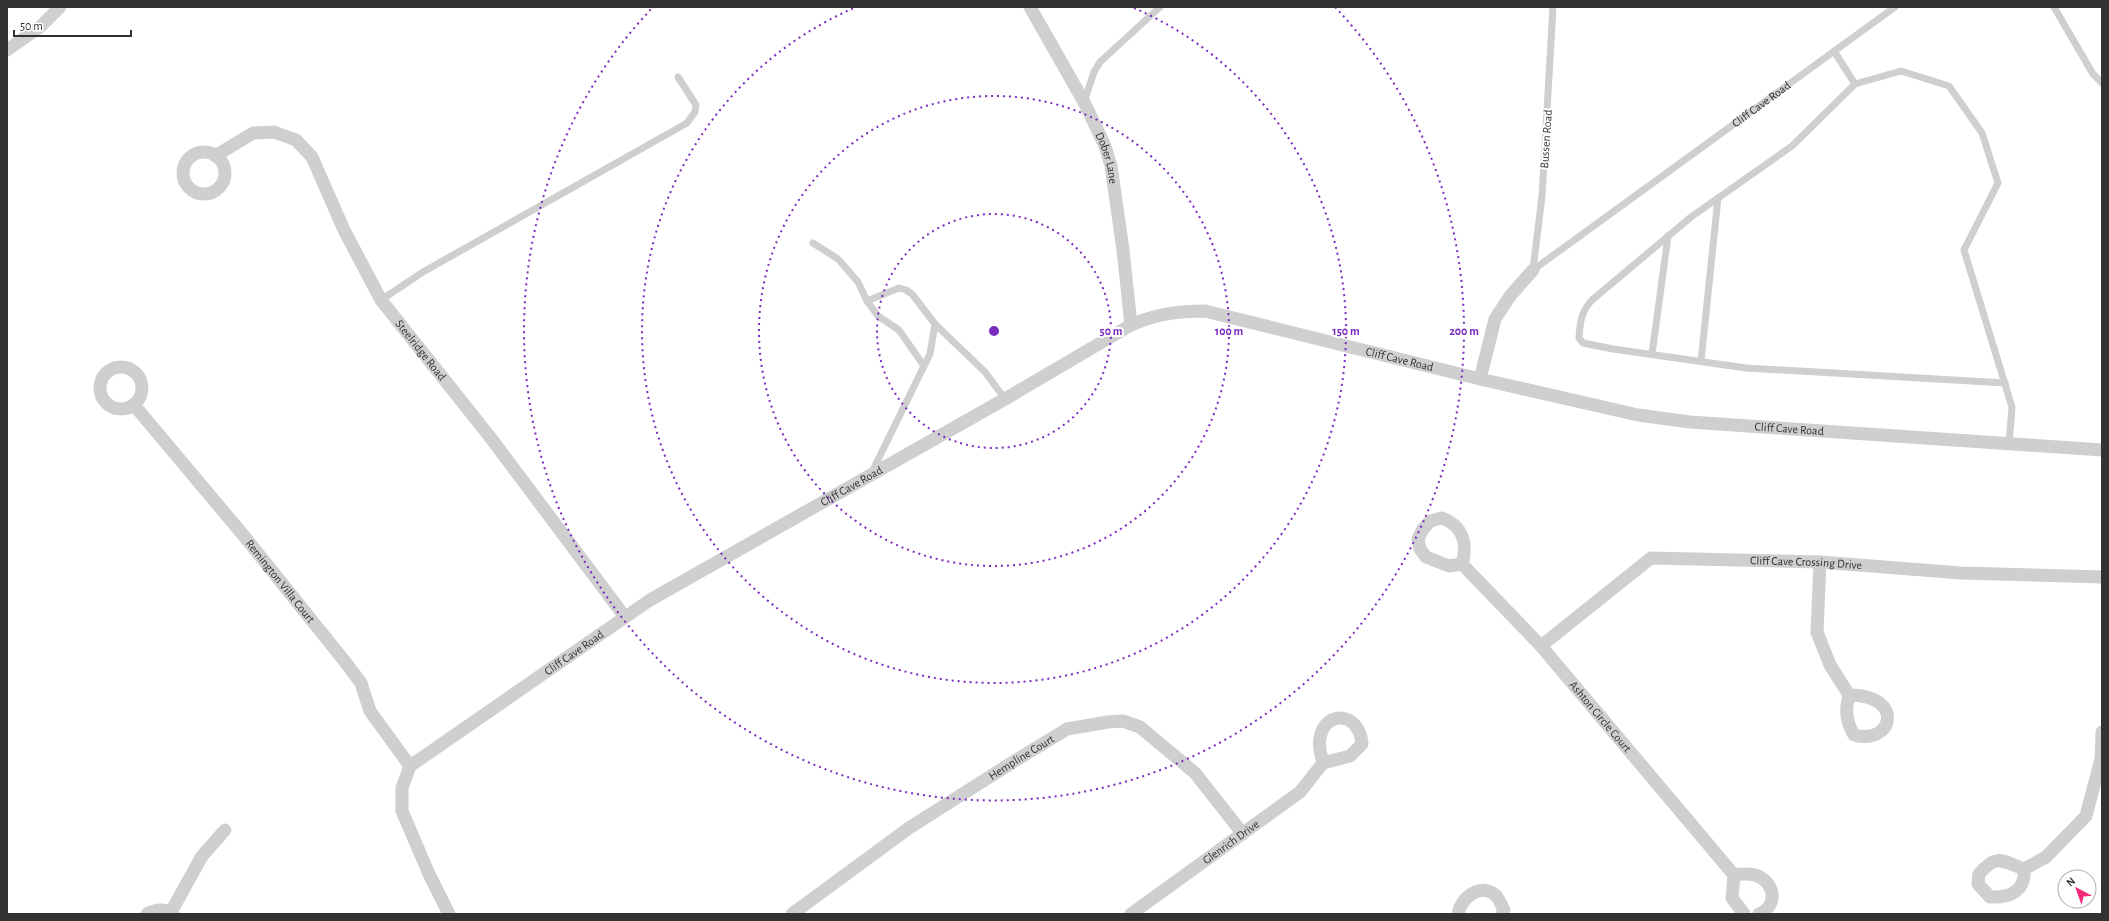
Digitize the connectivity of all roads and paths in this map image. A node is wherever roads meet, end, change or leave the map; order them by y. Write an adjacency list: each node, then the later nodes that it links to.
1 (60, 7): 7 (street)
2 (1030, 7): 12 (street, Dober Lane)
3 (1160, 7): 12 (lane)
4 (1553, 7): 17 (lane, Bussen Road)
5 (1895, 7): 8 (lane, Cliff Cave Road)
6 (2054, 7): 10 (lane)
7 (7, 50)
8 (1834, 51): 11 (lane); 17 (lane, Cliff Cave Road)
9 (678, 77): 18 (lane)
10 (2102, 83)
11 (1855, 84): 14 (lane); 26 (lane)
12 (1084, 102): 21 (street, Dober Lane)
13 (215, 156): 18 (street, Steelridge Road)
14 (1718, 198): 15 (lane); 23 (lane)
15 (1668, 236): 22 (lane); 22 (lane)
16 (813, 243): 19 (lane)
17 (1533, 270): 25 (street, Cliff Cave Road)
18 (381, 300): 35 (street, Steelridge Road)
19 (867, 301): 20 (lane); 24 (lane)
20 (935, 324): 24 (lane); 27 (lane)
21 (1131, 325): 25 (street, Cliff Cave Road); 27 (street, Cliff Cave Road)
22 (1652, 354): 23 (lane)
23 (1701, 361): 26 (lane)
24 (924, 366): 31 (lane)
25 (1480, 379): 29 (street, Cliff Cave Road)
26 (2005, 383): 29 (lane)
27 (1005, 399): 31 (street, Cliff Cave Road)
28 (134, 405): 40 (street, Remington Villa Court)
29 (2009, 444): 30 (street, Cliff Cave Road)
30 (2102, 450)
31 (870, 476): 35 (street, Cliff Cave Road)
32 (1820, 562): 34 (street, Cliff Cave Crossing Drive); 36 (street, Cliff Cave Crossing Drive); 37 (street)
33 (1462, 564): 36 (street, Ashton Circle Court)
34 (2102, 577)
35 (625, 617): 40 (street, Cliff Cave Road)
36 (1541, 646): 44 (street, Ashton Circle Court)
37 (1849, 695)
38 (2102, 732): 43 (street)
39 (1323, 763): 42 (street, Glenrich Drive)
40 (410, 766): 47 (street)
41 (225, 830): 45 (street)
42 (1243, 834): 48 (street, Hempline Court); 49 (street, Glenrich Drive)
43 (2024, 869)
44 (1734, 875): 52 (street); 53 (street)
45 (172, 913): 46 (street)
46 (147, 914)
47 (449, 914)
48 (792, 914)
49 (1131, 914)
50 (1458, 914): 51 (street)
51 (1502, 914)
52 (1744, 914)
53 (1759, 914)

